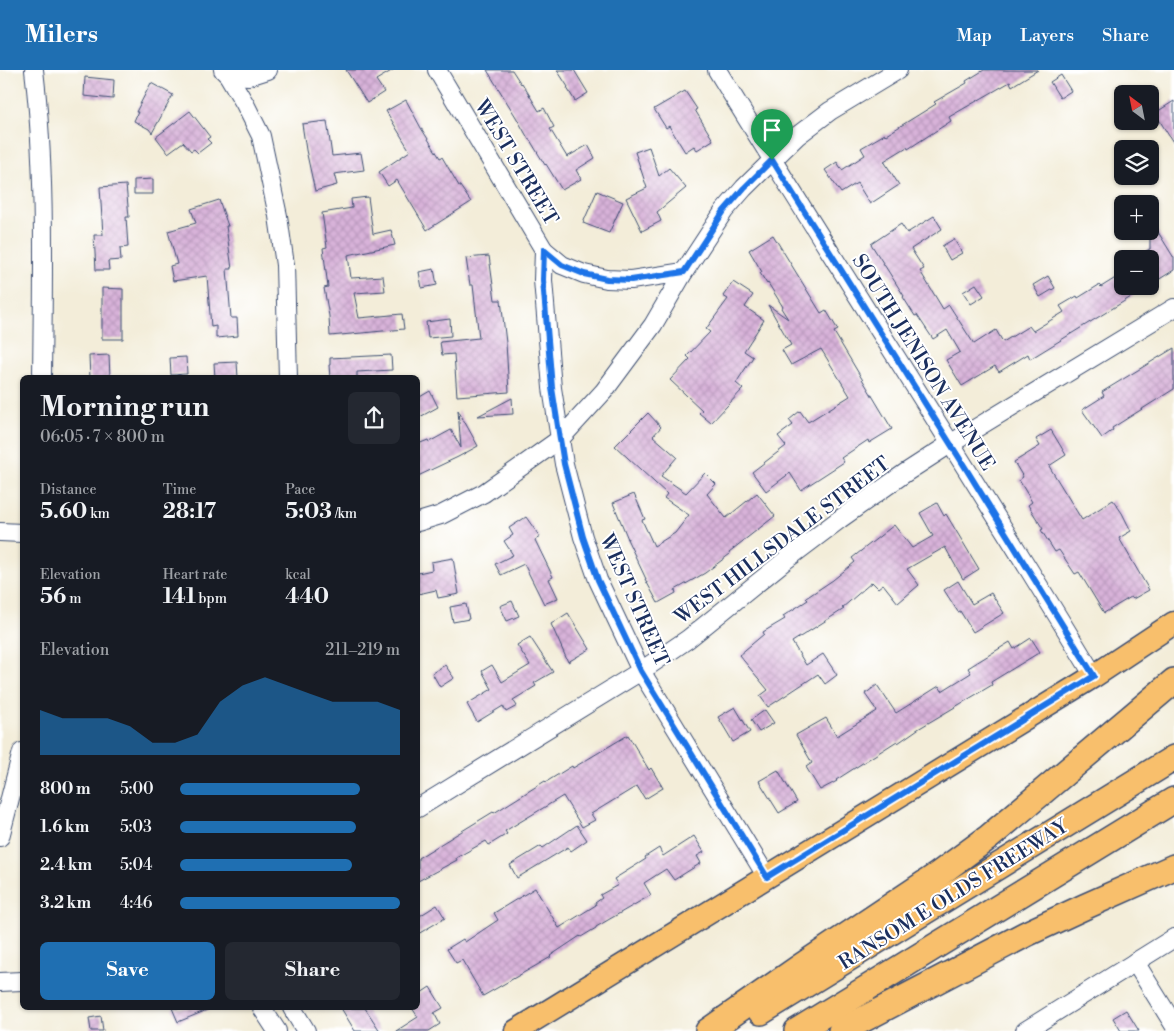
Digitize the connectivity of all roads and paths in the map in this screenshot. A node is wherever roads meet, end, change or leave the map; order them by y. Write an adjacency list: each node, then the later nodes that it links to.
1 (34, 70): 11 (street)
2 (268, 70): 6 (street)
3 (437, 70): 8 (street, WEST STREET)
4 (717, 70): 7 (street, SOUTH JENISON AVENUE)
5 (898, 70): 7 (street)
6 (226, 73): 12 (street)
7 (772, 160): 9 (street); 14 (street, SOUTH JENISON AVENUE)
8 (544, 250): 9 (street, WEST STREET); 13 (street, WEST STREET)
9 (684, 272): 13 (street)
10 (1174, 308): 14 (street, WEST HILLSDALE STREET)
11 (42, 375)
12 (288, 375)
13 (560, 439): 15 (street); 19 (street, WEST STREET)
14 (950, 444): 19 (street, WEST HILLSDALE STREET); 20 (street, SOUTH JENISON AVENUE)
15 (420, 521)
16 (0, 532): 17 (street)
17 (20, 532)
18 (1174, 623): 20 (main road)
19 (641, 671): 25 (street, WEST HILLSDALE STREET); 28 (street, WEST STREET)
20 (1094, 676): 28 (main road)
21 (1174, 680): 40 (highway)
22 (1174, 758): 41 (highway, RANSOM E OLDS FREEWAY)
23 (20, 760): 26 (street)
24 (1174, 800): 42 (highway, RANSOM E OLDS FREEWAY)
25 (420, 807)
26 (0, 837)
27 (1174, 867): 43 (highway)
28 (767, 877): 39 (main road)
29 (1174, 938): 30 (street)
30 (1135, 962): 36 (street); 44 (street)
31 (20, 980): 32 (street)
32 (0, 982)
33 (263, 1010): 37 (street)
34 (273, 1010): 37 (street)
35 (293, 1010): 38 (street)
36 (1174, 1025)
37 (279, 1031)
38 (306, 1031)
39 (516, 1031)
40 (708, 1031)
41 (731, 1031)
42 (797, 1031)
43 (841, 1031)
44 (1025, 1031)

